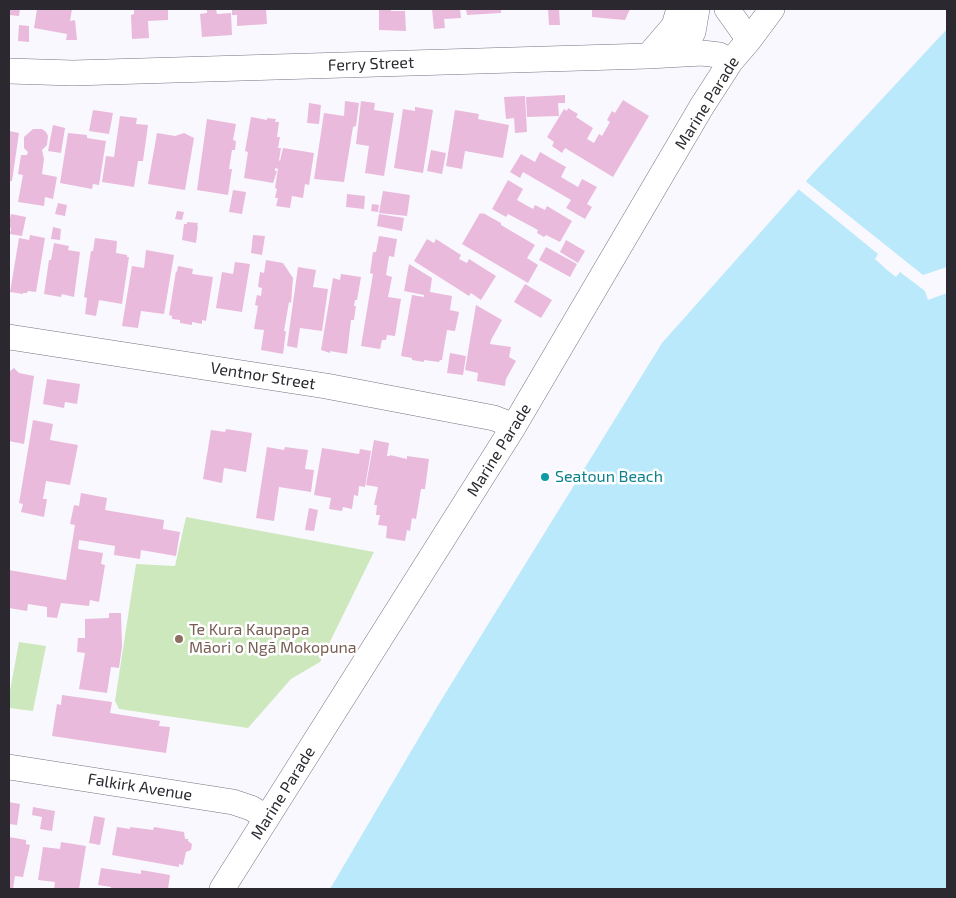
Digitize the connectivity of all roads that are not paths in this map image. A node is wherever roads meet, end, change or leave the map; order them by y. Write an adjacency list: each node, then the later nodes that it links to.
1 (679, 9): 6 (street)
2 (697, 9): 6 (street)
3 (726, 9): 5 (street)
4 (772, 9): 5 (street, Marine Parade)
5 (749, 40): 7 (street, Marine Parade)
6 (648, 56): 7 (street, Ferry Street); 8 (street, Ferry Street)
7 (731, 61): 10 (street, Marine Parade)
8 (9, 71)
9 (9, 337): 10 (street, Ventnor Street)
10 (514, 426): 12 (street, Marine Parade)
11 (9, 767): 12 (street, Falkirk Avenue)
12 (267, 818): 13 (street, Marine Parade)
13 (222, 889)

